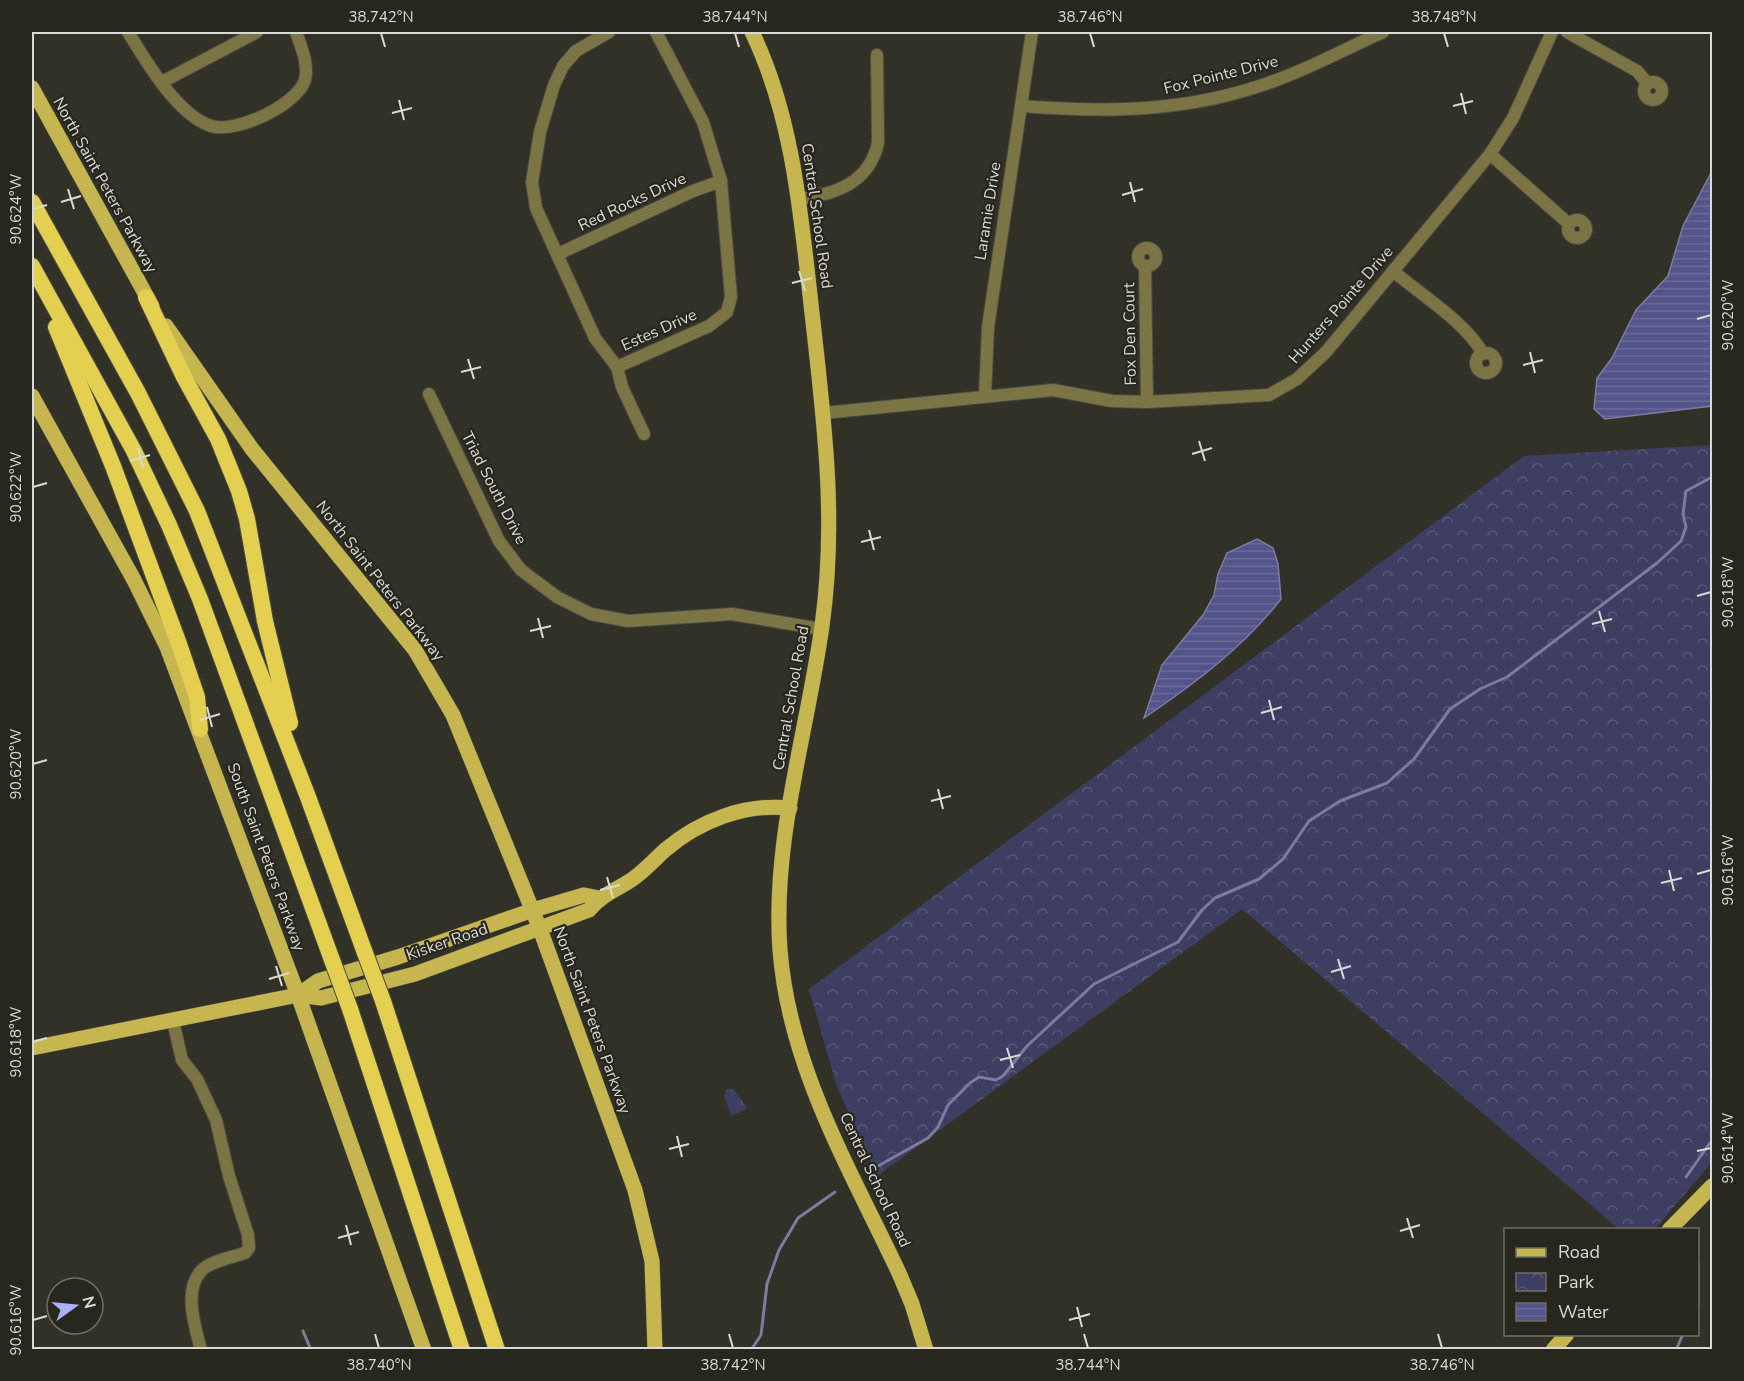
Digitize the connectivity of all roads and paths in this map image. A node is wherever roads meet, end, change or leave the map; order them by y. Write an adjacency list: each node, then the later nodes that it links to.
1 (128, 32): 12 (street)
2 (257, 32): 12 (street)
3 (296, 32): 12 (street)
4 (609, 32): 21 (street, Estes Drive)
5 (656, 32): 17 (street, Estes Drive)
6 (752, 32): 18 (main road, Central School Road)
7 (1032, 32): 15 (street, Laramie Drive)
8 (1383, 32): 15 (street, Fox Pointe Drive)
9 (1552, 32): 16 (street, Hunters Pointe Drive)
10 (1567, 32): 13 (street)
11 (877, 55): 18 (street)
12 (162, 82)
13 (1648, 84)
14 (32, 88): 25 (main road, North Saint Peters Parkway)
15 (1021, 106): 30 (street, Laramie Drive)
16 (1490, 154): 20 (street); 24 (street, Hunters Pointe Drive)
17 (721, 181): 21 (street, Red Rocks Drive); 27 (street, Estes Drive)
18 (799, 199): 32 (main road, Central School Road)
19 (32, 202): 36 (highway)
20 (1569, 224)
21 (558, 254): 27 (street, Estes Drive)
22 (1145, 266): 31 (street, Fox Den Court)
23 (34, 271): 35 (highway); 49 (highway, bridge)
24 (1393, 272): 26 (street); 31 (street, Hunters Pointe Drive)
25 (146, 297): 36 (highway); 39 (main road, North Saint Peters Parkway)
26 (1483, 354)
27 (616, 367): 33 (street)
28 (429, 394): 34 (street, Triad South Drive)
29 (32, 396): 35 (main road, South Saint Peters Parkway)
30 (985, 396): 31 (street, Hunters Pointe Drive); 32 (street, Hunters Pointe Drive)
31 (1147, 402)
32 (824, 413): 34 (main road, Central School Road)
33 (644, 434)
34 (821, 629): 37 (main road, Central School Road)
35 (200, 729): 41 (main road, South Saint Peters Parkway)
36 (308, 797): 50 (highway, bridge)
37 (790, 808): 38 (main road, Kisker Road); 52 (main road, Central School Road)
38 (599, 898): 39 (main road, Kisker Road); 40 (main road, Kisker Road)
39 (533, 910): 40 (main road, North Saint Peters Parkway); 41 (main road, Kisker Road)
40 (540, 928): 41 (main road, Kisker Road); 51 (main road, North Saint Peters Parkway)
41 (298, 995): 42 (main road, Kisker Road); 48 (main road, South Saint Peters Parkway)
42 (172, 1021): 43 (main road, Kisker Road); 47 (street)
43 (32, 1048)
44 (1713, 1185): 45 (main road)
45 (1672, 1228)
46 (1566, 1336): 53 (main road)
47 (201, 1350)
48 (424, 1350)
49 (462, 1350)
50 (497, 1350)
51 (655, 1350)
52 (926, 1350)
53 (1553, 1350)

